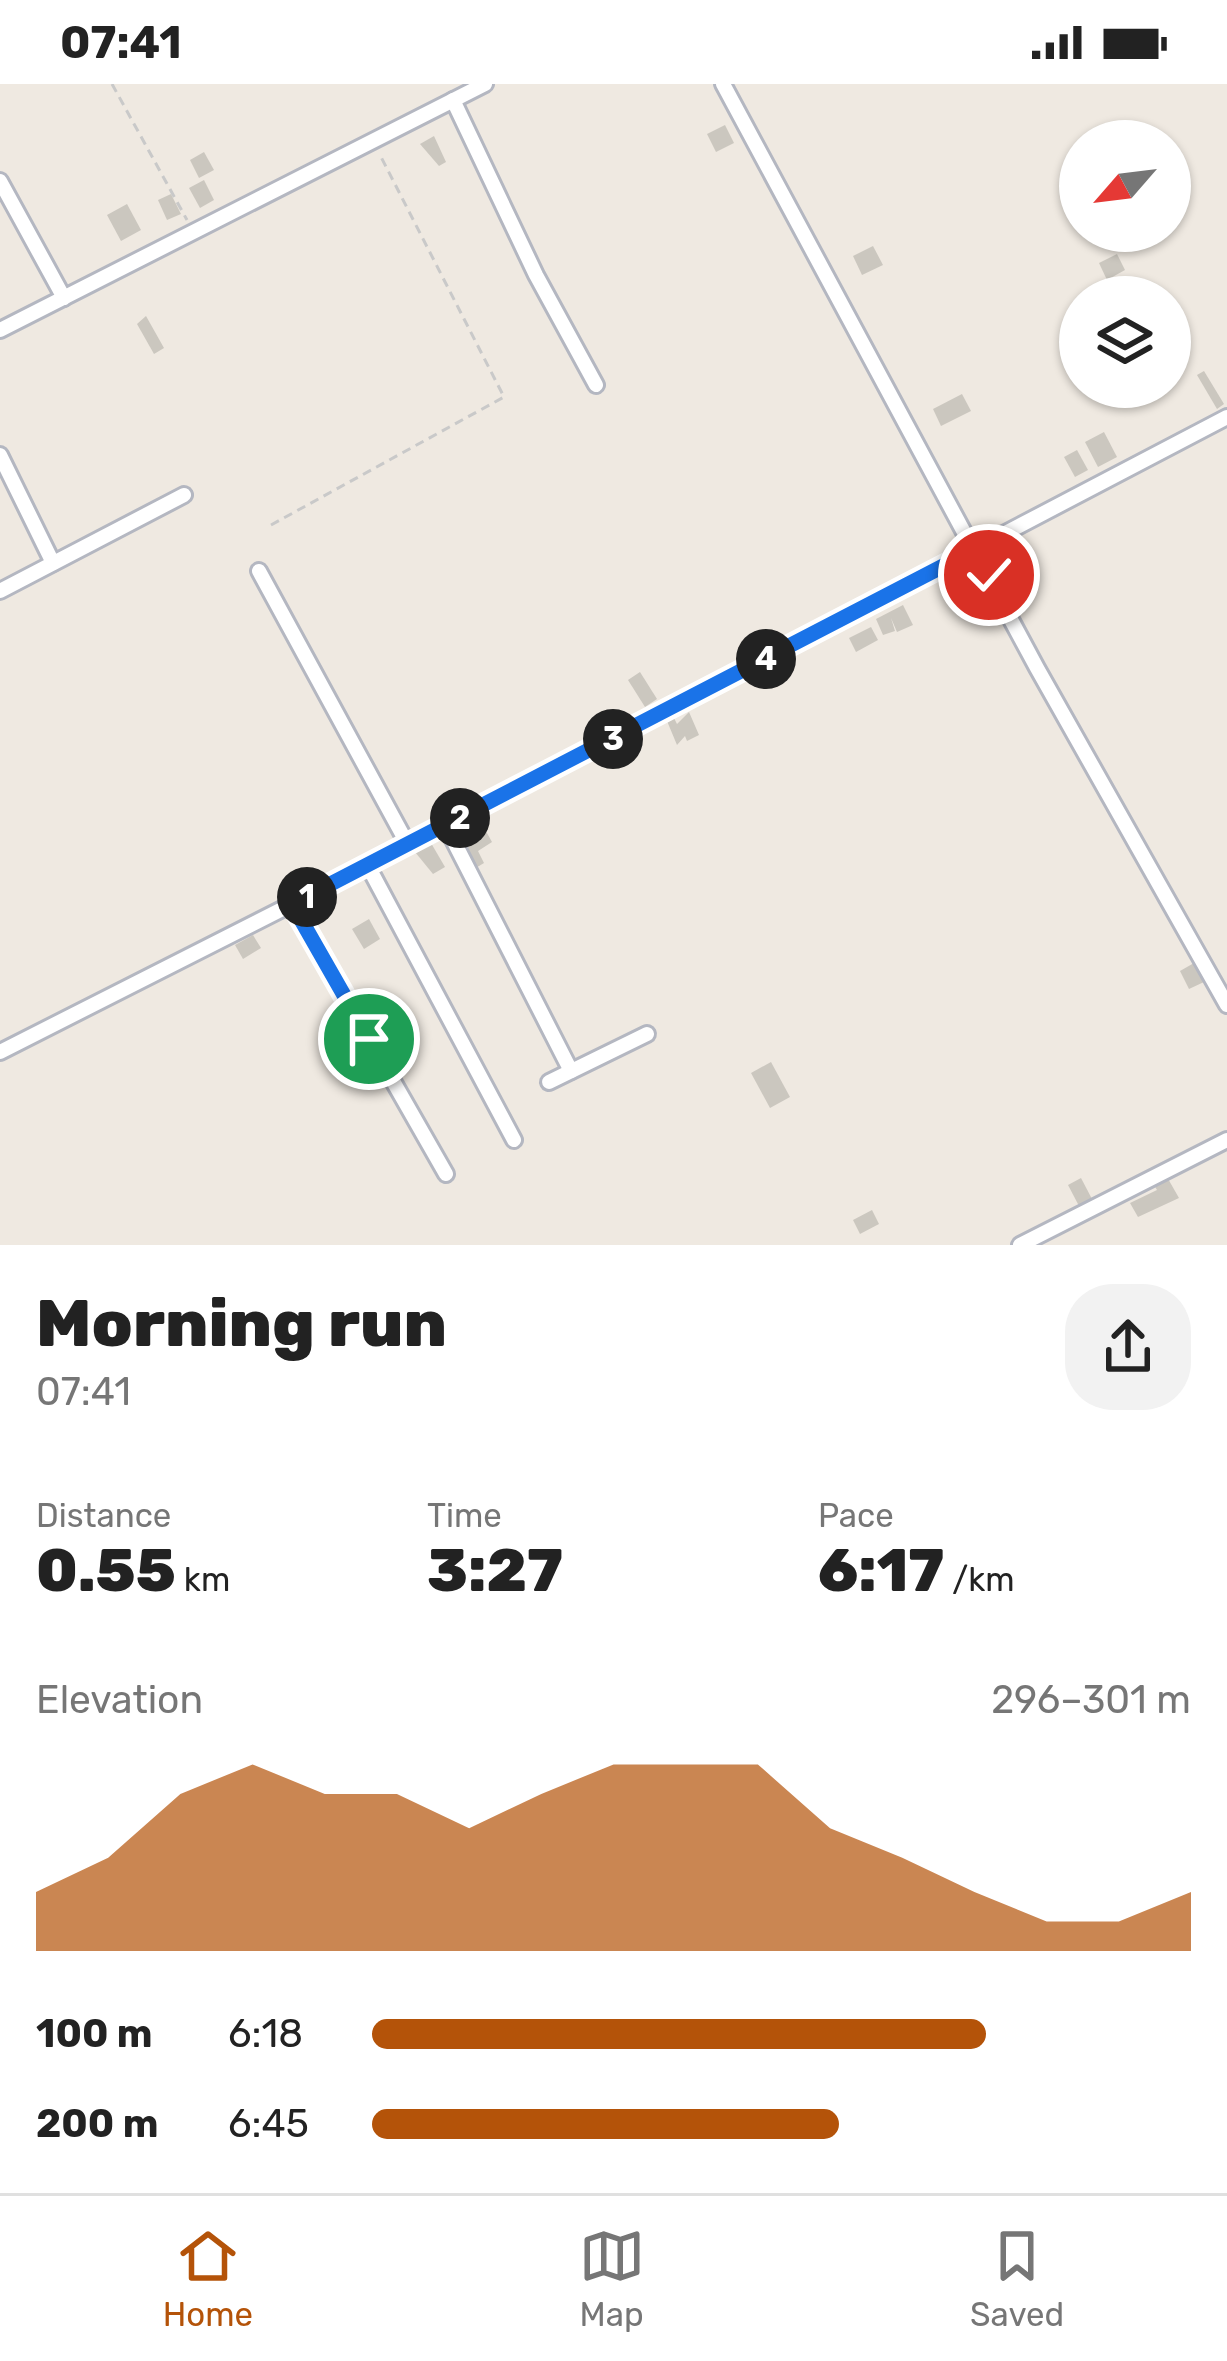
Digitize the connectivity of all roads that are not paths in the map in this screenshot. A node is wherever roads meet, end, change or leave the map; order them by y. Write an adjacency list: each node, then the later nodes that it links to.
1 (485, 84): 3 (street)
2 (723, 84): 11 (street)
3 (453, 100): 5 (street); 7 (street)
4 (0, 181): 5 (street)
5 (64, 298): 6 (street)
6 (0, 331)
7 (596, 385)
8 (1227, 417): 11 (street)
9 (0, 455): 12 (street)
10 (184, 495): 12 (street)
11 (976, 549): 15 (street); 19 (street)
12 (53, 563): 14 (street)
13 (259, 571): 16 (street)
14 (0, 591)
15 (446, 826): 16 (street); 22 (street)
16 (408, 845): 17 (street)
17 (368, 866): 18 (street); 24 (street)
18 (292, 904): 21 (street); 26 (street)
19 (1227, 1005)
20 (646, 1034): 22 (street)
21 (0, 1052)
22 (571, 1071): 23 (street)
23 (549, 1082)
24 (514, 1139)
25 (1227, 1140): 27 (street)
26 (446, 1174)
27 (1020, 1245)

